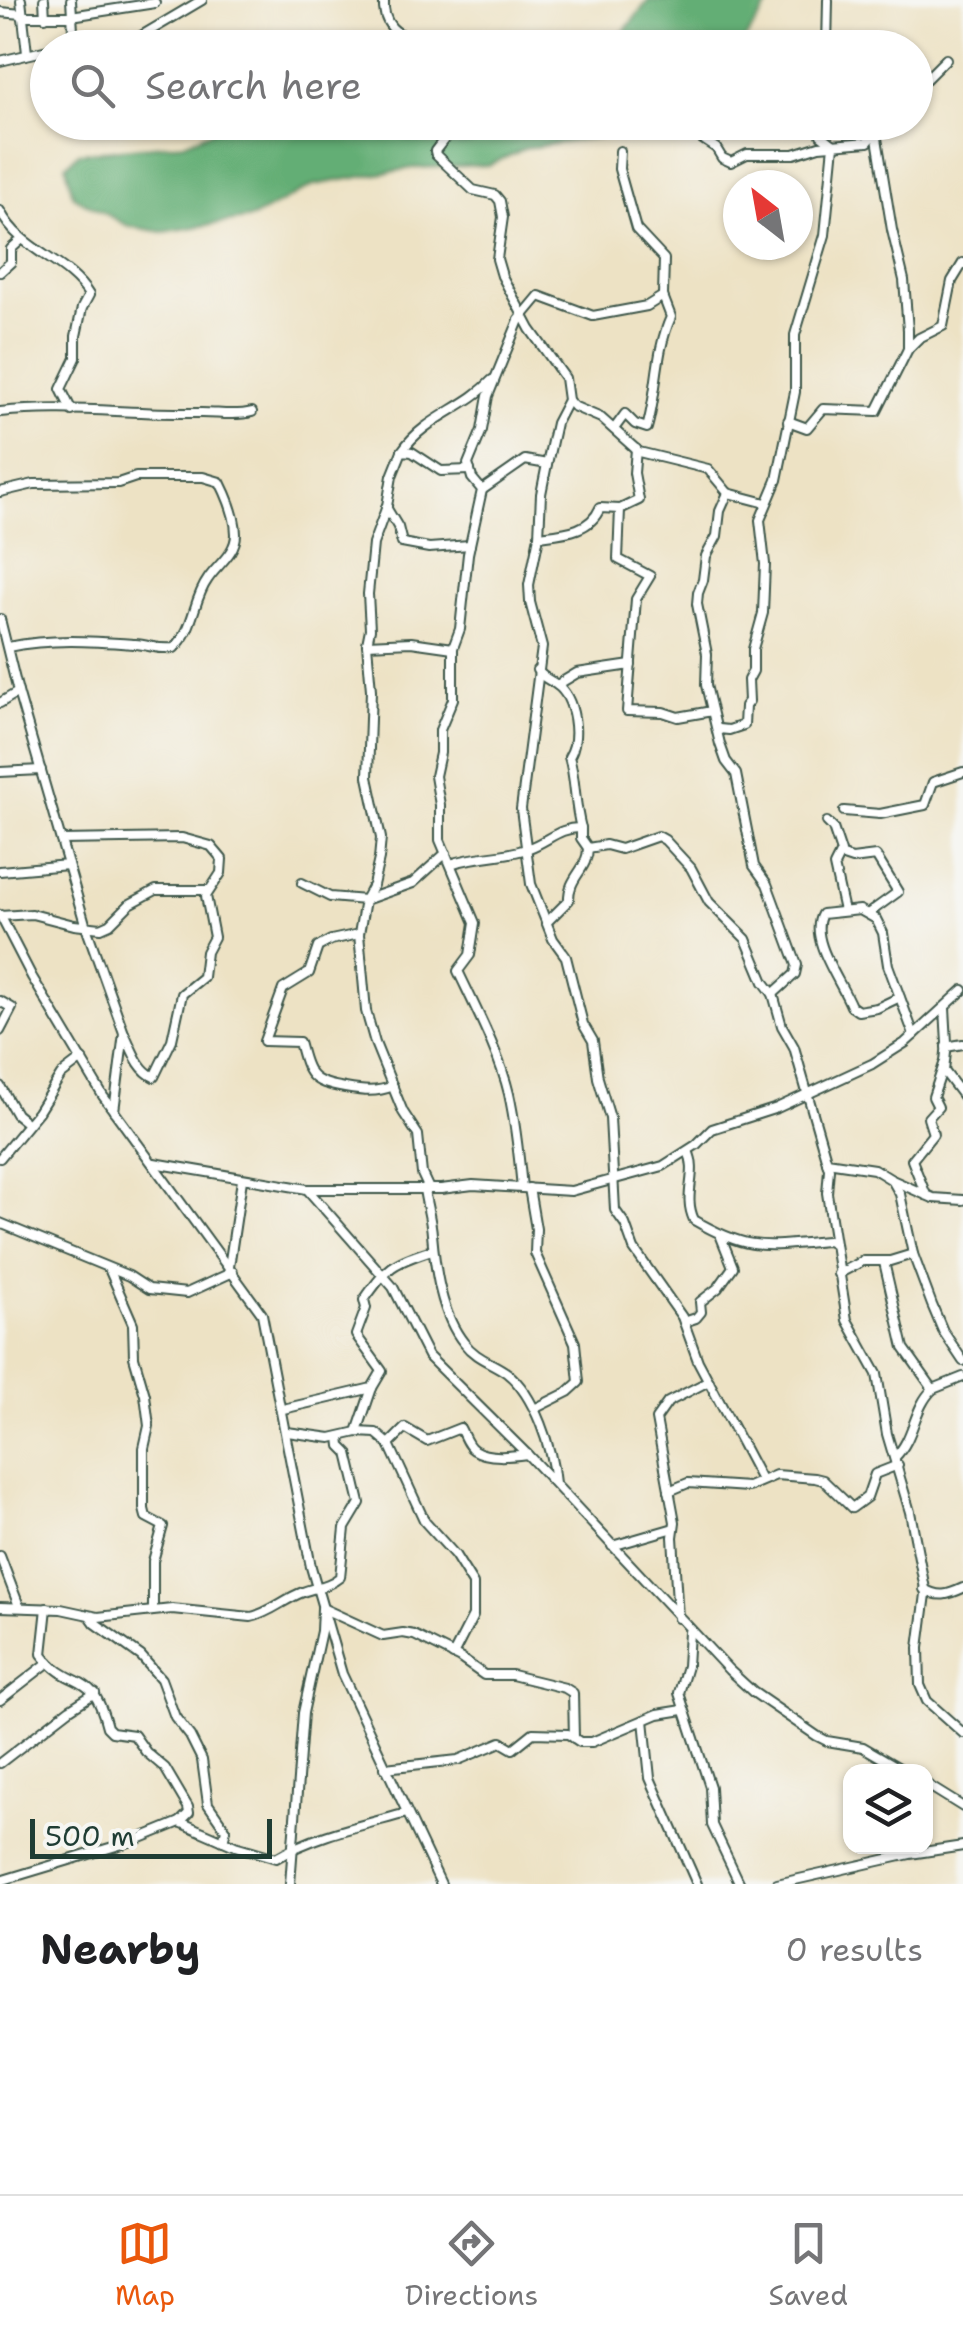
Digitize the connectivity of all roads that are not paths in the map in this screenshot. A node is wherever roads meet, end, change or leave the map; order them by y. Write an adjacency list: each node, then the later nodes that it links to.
1 (21, 0): 9 (street)
2 (44, 0): 11 (street)
3 (70, 0): 10 (street)
4 (202, 0): 12 (street)
5 (384, 0): 15 (street)
6 (828, 0): 16 (street)
7 (155, 2): 10 (street); 12 (street)
8 (0, 12): 9 (street)
9 (22, 15): 11 (street); 17 (street)
10 (71, 16): 11 (street); 13 (street)
11 (46, 17)
12 (166, 20): 14 (street)
13 (72, 30)
14 (155, 30)
15 (391, 30)
16 (827, 30)
17 (27, 53): 18 (street); 20 (street)
18 (30, 53)
19 (946, 58): 21 (street)
20 (0, 61)
21 (933, 72)
22 (443, 140): 34 (street)
23 (704, 140): 27 (street)
24 (828, 140): 27 (street)
25 (870, 140): 27 (street)
26 (877, 140): 35 (street)
27 (834, 145): 41 (street)
28 (620, 152): 33 (street)
29 (0, 211): 30 (street)
30 (21, 240): 32 (street); 38 (street)
31 (963, 263): 35 (street)
32 (0, 272)
33 (663, 296): 34 (street); 42 (street)
34 (522, 313): 36 (street); 37 (street)
35 (908, 349): 41 (street)
36 (497, 375): 44 (street); 46 (street)
37 (568, 400): 42 (street); 45 (street)
38 (72, 410): 39 (street); 40 (street)
39 (0, 412)
40 (252, 412)
41 (788, 421): 50 (street)
42 (614, 429): 43 (street)
43 (636, 449): 49 (street); 52 (street)
44 (402, 451): 46 (street); 51 (street)
45 (546, 464): 47 (street); 53 (street)
46 (470, 470): 47 (street)
47 (482, 490): 54 (street)
48 (0, 492): 57 (street)
49 (728, 493): 50 (street); 64 (street)
50 (766, 503): 65 (street)
51 (386, 508): 54 (street); 56 (street)
52 (620, 509): 53 (street); 59 (street)
53 (539, 536): 60 (street)
54 (470, 545): 58 (street)
55 (0, 619): 57 (street)
56 (367, 644): 58 (street); 82 (street)
57 (8, 647): 62 (street)
58 (453, 648): 75 (street)
59 (631, 664): 61 (street); 64 (street)
60 (537, 670): 61 (street); 74 (street)
61 (557, 685): 71 (street)
62 (18, 692): 63 (street); 66 (street)
63 (0, 703)
64 (712, 711): 65 (street)
65 (718, 729): 90 (street)
66 (41, 770): 67 (street); 72 (street)
67 (0, 772)
68 (963, 772): 69 (street)
69 (844, 811)
70 (827, 822): 76 (street)
71 (580, 828): 73 (street); 74 (street)
72 (61, 840): 78 (street); 81 (street)
73 (588, 848): 86 (street); 90 (street)
74 (525, 850): 77 (street); 86 (street)
75 (446, 853): 77 (street); 82 (street)
76 (840, 855): 83 (street); 84 (street)
77 (451, 864): 114 (street)
78 (68, 866): 79 (street); 87 (street)
79 (0, 871)
80 (302, 883): 82 (street)
81 (207, 890): 87 (street); 95 (street)
82 (365, 900): 88 (street)
83 (844, 911): 84 (street); 91 (street)
84 (869, 913): 91 (street)
85 (0, 916): 87 (street); 99 (street)
86 (546, 922): 113 (street)
87 (86, 927): 95 (street)
88 (359, 934): 102 (street); 102 (street)
89 (963, 990): 93 (street)
90 (773, 994): 103 (street)
91 (900, 998): 96 (street)
92 (0, 1001): 94 (street)
93 (944, 1008): 96 (street); 98 (street)
94 (0, 1032)
95 (124, 1033): 105 (street)
96 (914, 1036): 103 (street)
97 (963, 1044): 98 (street)
98 (946, 1048): 100 (street)
99 (82, 1059): 105 (street); 106 (street)
100 (944, 1064): 104 (street); 117 (street)
101 (0, 1086): 106 (street)
102 (392, 1086): 116 (street)
103 (807, 1092): 107 (street); 109 (street)
104 (963, 1096)
105 (114, 1111): 110 (street)
106 (27, 1123): 108 (street)
107 (688, 1151): 113 (street); 120 (street)
108 (0, 1158)
109 (827, 1162): 112 (street); 121 (street)
110 (154, 1163): 111 (street); 125 (street)
111 (242, 1180): 115 (street); 125 (street)
112 (892, 1180): 117 (street); 123 (street)
113 (613, 1181): 114 (street); 129 (street)
114 (525, 1188): 116 (street); 136 (street)
115 (307, 1189): 116 (street); 127 (street)
116 (426, 1189): 122 (street)
117 (926, 1195): 118 (street)
118 (963, 1200)
119 (0, 1223): 126 (street)
120 (721, 1237): 121 (street); 129 (street)
121 (836, 1245): 128 (street)
122 (432, 1250): 127 (street); 136 (street)
123 (914, 1254): 124 (street); 130 (street)
124 (884, 1262): 128 (street); 134 (street)
125 (231, 1269): 126 (street); 135 (street)
126 (110, 1270): 156 (street)
127 (380, 1274): 133 (street); 141 (street)
128 (838, 1274): 142 (street)
129 (684, 1322): 132 (street)
130 (963, 1361)
131 (963, 1377): 134 (street)
132 (709, 1381): 143 (street); 145 (street)
133 (372, 1388): 135 (street); 138 (street)
134 (933, 1389): 142 (street)
135 (282, 1408): 137 (street)
136 (534, 1409): 144 (street)
137 (287, 1432): 139 (street); 150 (street)
138 (357, 1432): 139 (street); 140 (street)
139 (340, 1437): 150 (street)
140 (389, 1444): 141 (street); 160 (street)
141 (527, 1454): 144 (street)
142 (896, 1461): 143 (street); 151 (street)
143 (762, 1480): 145 (street)
144 (555, 1484): 147 (street)
145 (669, 1491): 146 (street)
146 (674, 1528): 147 (street); 158 (street)
147 (612, 1546): 158 (street)
148 (0, 1556): 152 (street)
149 (963, 1588): 151 (street)
150 (318, 1589): 155 (street); 156 (street)
151 (924, 1590): 166 (street)
152 (20, 1606): 153 (street); 154 (street)
153 (0, 1608)
154 (47, 1608): 157 (street); 161 (street)
155 (322, 1608): 160 (street); 170 (street); 179 (street)
156 (153, 1610): 157 (street)
157 (90, 1616): 172 (street)
158 (678, 1618): 159 (street)
159 (689, 1630): 164 (street); 169 (street)
160 (452, 1655): 167 (street)
161 (49, 1662): 162 (street); 163 (street)
162 (96, 1693): 168 (street); 174 (street)
163 (0, 1700)
164 (684, 1710): 165 (street); 184 (street)
165 (644, 1720): 167 (street); 183 (street)
166 (963, 1733)
167 (574, 1738): 170 (street)
168 (0, 1763)
169 (892, 1764)
170 (385, 1768): 175 (street)
171 (933, 1788): 173 (street)
172 (208, 1804): 174 (street); 177 (street)
173 (963, 1807)
174 (189, 1810): 176 (street)
175 (408, 1813): 179 (street); 182 (street)
176 (180, 1822): 177 (street); 180 (street)
177 (223, 1841): 179 (street)
178 (963, 1846): 185 (street)
179 (293, 1848): 181 (street)
180 (0, 1881)
181 (290, 1884)
182 (441, 1884)
183 (696, 1884)
184 (740, 1884)
185 (777, 1884)

